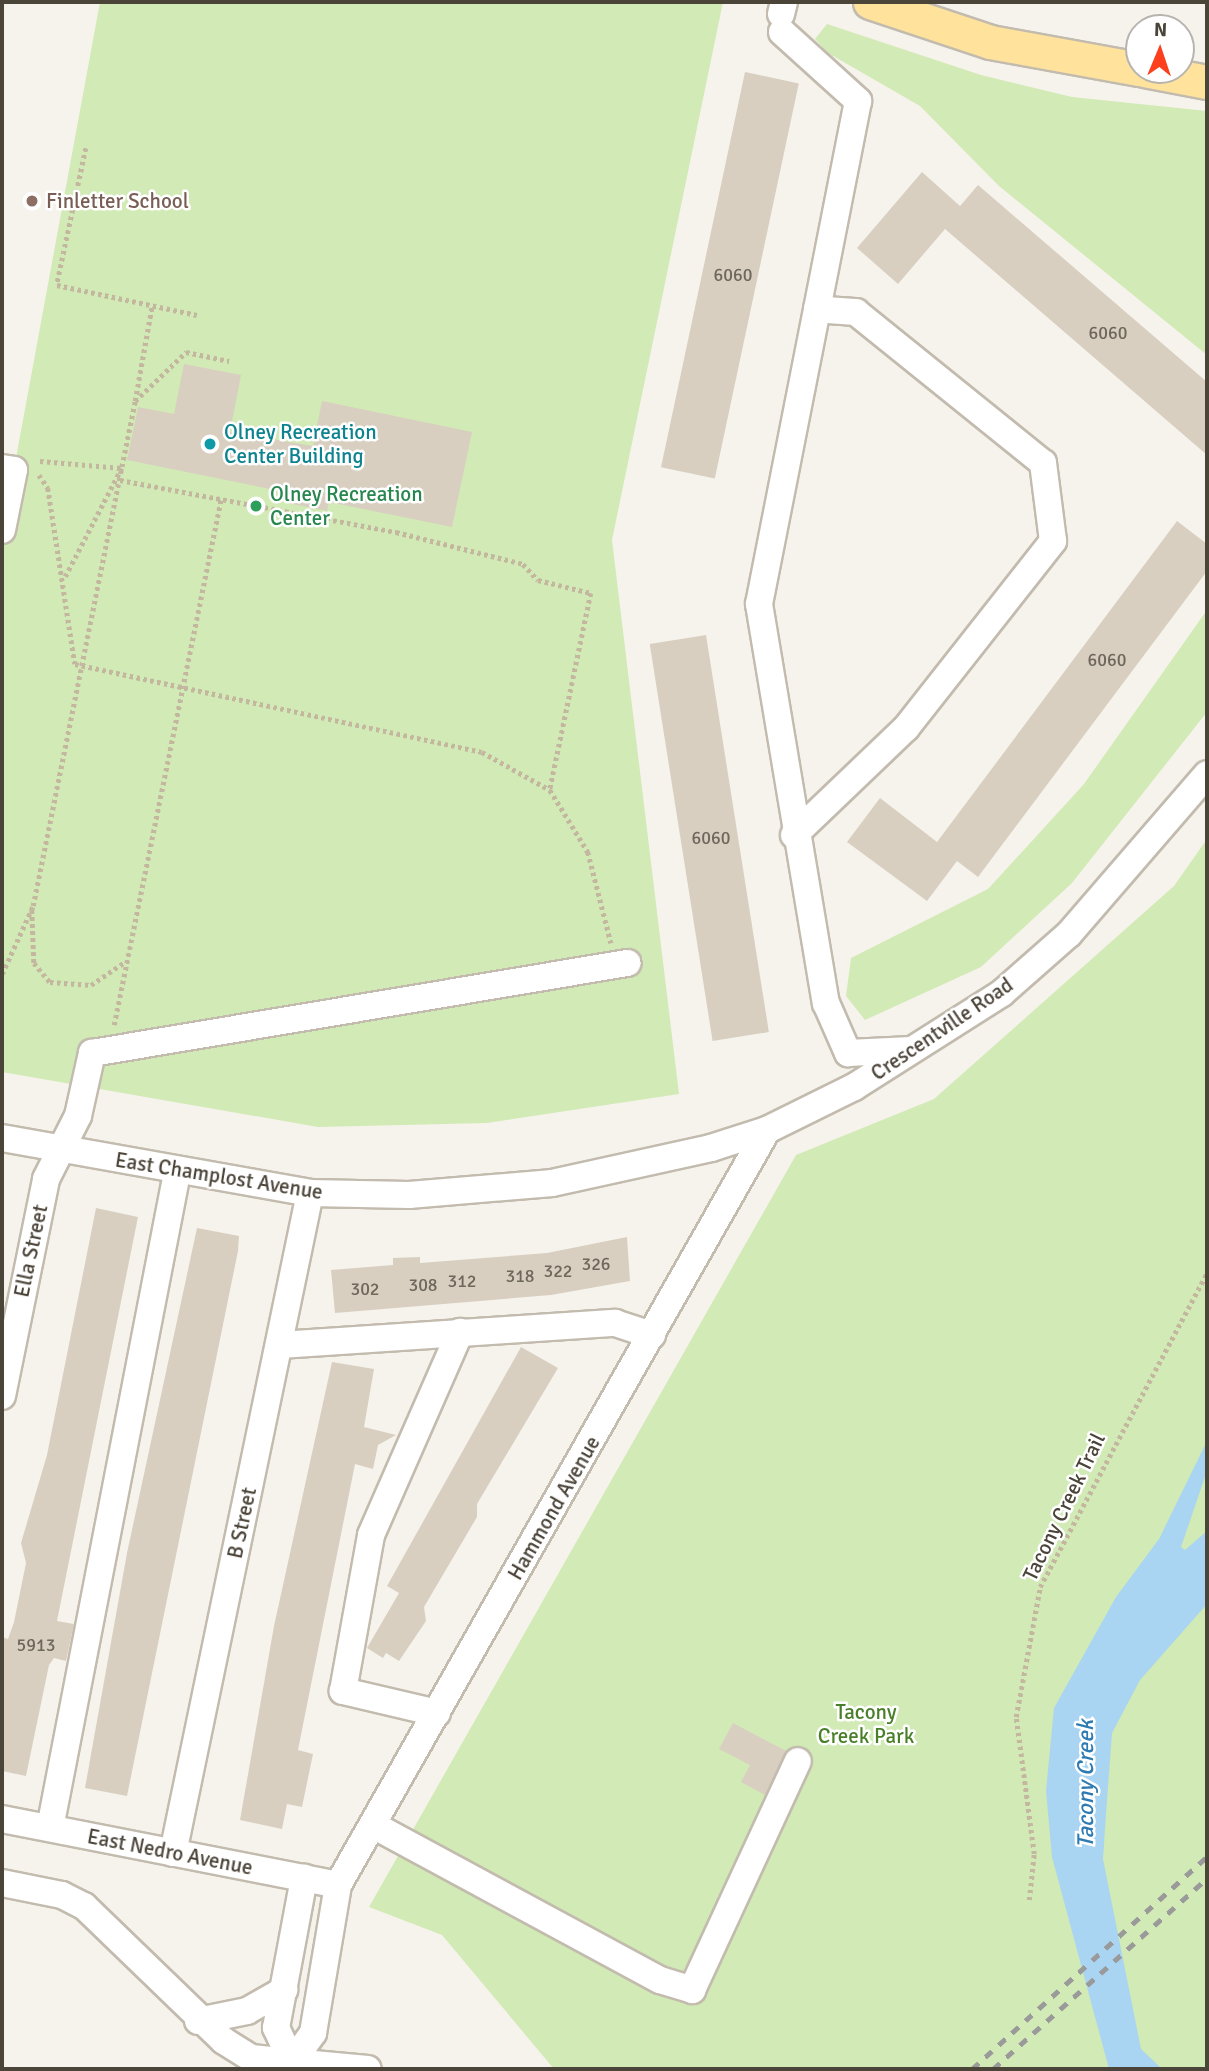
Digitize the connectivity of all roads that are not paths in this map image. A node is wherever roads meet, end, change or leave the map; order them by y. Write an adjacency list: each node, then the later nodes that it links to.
1 (870, 2): 3 (main road)
2 (782, 16): 4 (street)
3 (1125, 67)
4 (817, 309): 8 (street); 8 (street)
5 (18, 471): 6 (street)
6 (2, 530)
7 (1207, 774): 10 (street, Crescentville Road)
8 (794, 835): 10 (street)
9 (620, 964): 13 (street, Ella Street)
10 (916, 1050): 11 (street, Crescentville Road)
11 (767, 1130): 15 (street, East Champlost Avenue); 17 (street, Hammond Avenue)
12 (2, 1138): 13 (street, East Champlost Avenue)
13 (57, 1149): 14 (street, East Champlost Avenue); 19 (street, Ella Street)
14 (177, 1173): 15 (street, East Champlost Avenue); 24 (street)
15 (310, 1192): 18 (street, B Street)
16 (460, 1332): 17 (street); 18 (street); 20 (street)
17 (652, 1335): 20 (street, Hammond Avenue)
18 (279, 1345): 25 (street, B Street)
19 (2, 1396)
20 (436, 1713): 23 (street, Hammond Avenue)
21 (798, 1761): 23 (street)
22 (2, 1819): 24 (street, East Nedro Avenue)
23 (373, 1825): 28 (street, Hammond Avenue)
24 (50, 1828): 25 (street, East Nedro Avenue)
25 (173, 1853): 26 (street, East Nedro Avenue)
26 (304, 1878): 28 (street, East Nedro Avenue); 29 (street)
27 (2, 1883): 30 (street)
28 (338, 1885): 31 (street)
29 (284, 1990): 30 (street); 31 (street)
30 (198, 2021): 31 (street)
31 (291, 2066): 32 (street)
32 (368, 2069)

